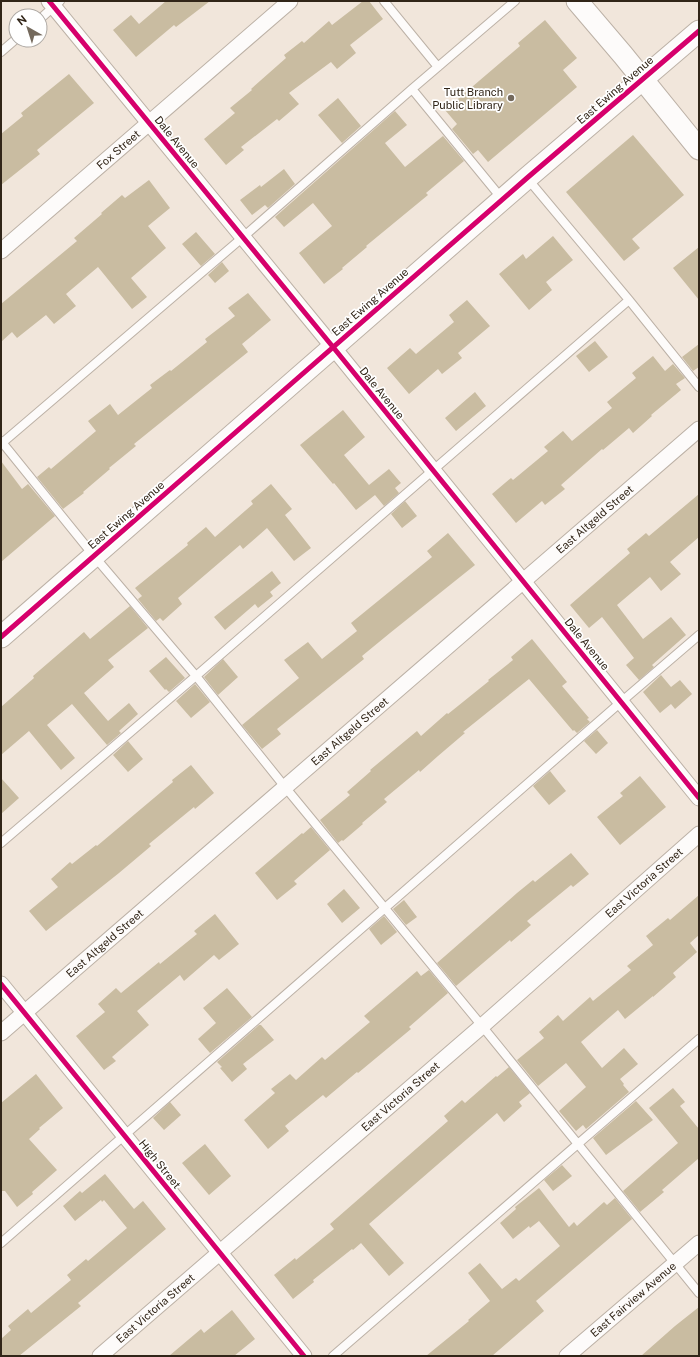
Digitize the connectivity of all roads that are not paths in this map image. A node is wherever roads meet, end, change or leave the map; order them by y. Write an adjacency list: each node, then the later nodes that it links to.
1 (290, 1): 10 (street, Fox Street)
2 (384, 1): 7 (lane)
3 (515, 1): 7 (lane)
4 (577, 1): 8 (street)
5 (54, 3): 10 (street, Dale Avenue)
6 (699, 31): 8 (street, East Ewing Avenue)
7 (438, 67): 9 (lane)
8 (643, 79): 11 (street); 12 (street, East Ewing Avenue)
9 (412, 89): 13 (lane); 14 (lane)
10 (148, 123): 14 (street, Dale Avenue); 15 (street, Fox Street)
11 (699, 149)
12 (527, 178): 13 (street, East Ewing Avenue); 16 (lane)
13 (504, 200): 17 (street, East Ewing Avenue)
14 (242, 238): 17 (street, Dale Avenue); 20 (lane)
15 (1, 250)
16 (629, 300): 18 (lane); 21 (lane)
17 (333, 348): 21 (street, Dale Avenue); 22 (street, East Ewing Avenue)
18 (699, 387)
19 (699, 429): 23 (street, East Altgeld Street)
20 (1, 442): 22 (lane)
21 (432, 471): 23 (street, Dale Avenue); 26 (lane)
22 (94, 556): 25 (street, East Ewing Avenue); 26 (lane)
23 (523, 582): 27 (street, Dale Avenue); 28 (street, East Altgeld Street)
24 (699, 635): 27 (lane)
25 (1, 637)
26 (196, 676): 28 (lane); 31 (lane)
27 (621, 702): 29 (street, Dale Avenue); 32 (lane)
28 (285, 787): 32 (lane); 34 (street, East Altgeld Street)
29 (699, 798)
30 (699, 834): 35 (street, East Victoria Street)
31 (1, 843)
32 (385, 908): 35 (lane); 38 (lane)
33 (1, 984): 34 (street, High Street)
34 (25, 1013): 36 (street, East Altgeld Street); 38 (street, High Street)
35 (482, 1026): 39 (lane); 42 (street, East Victoria Street)
36 (1, 1033)
37 (699, 1040): 39 (lane)
38 (124, 1135): 40 (lane); 42 (street, High Street)
39 (579, 1145): 43 (lane); 47 (lane)
40 (1, 1243)
41 (699, 1243): 43 (street, East Fairview Avenue)
42 (220, 1252): 45 (street, East Victoria Street); 46 (street, High Street)
43 (675, 1264): 44 (lane); 48 (street, East Fairview Avenue)
44 (699, 1293)
45 (100, 1356)
46 (304, 1356)
47 (333, 1356)
48 (567, 1356)

